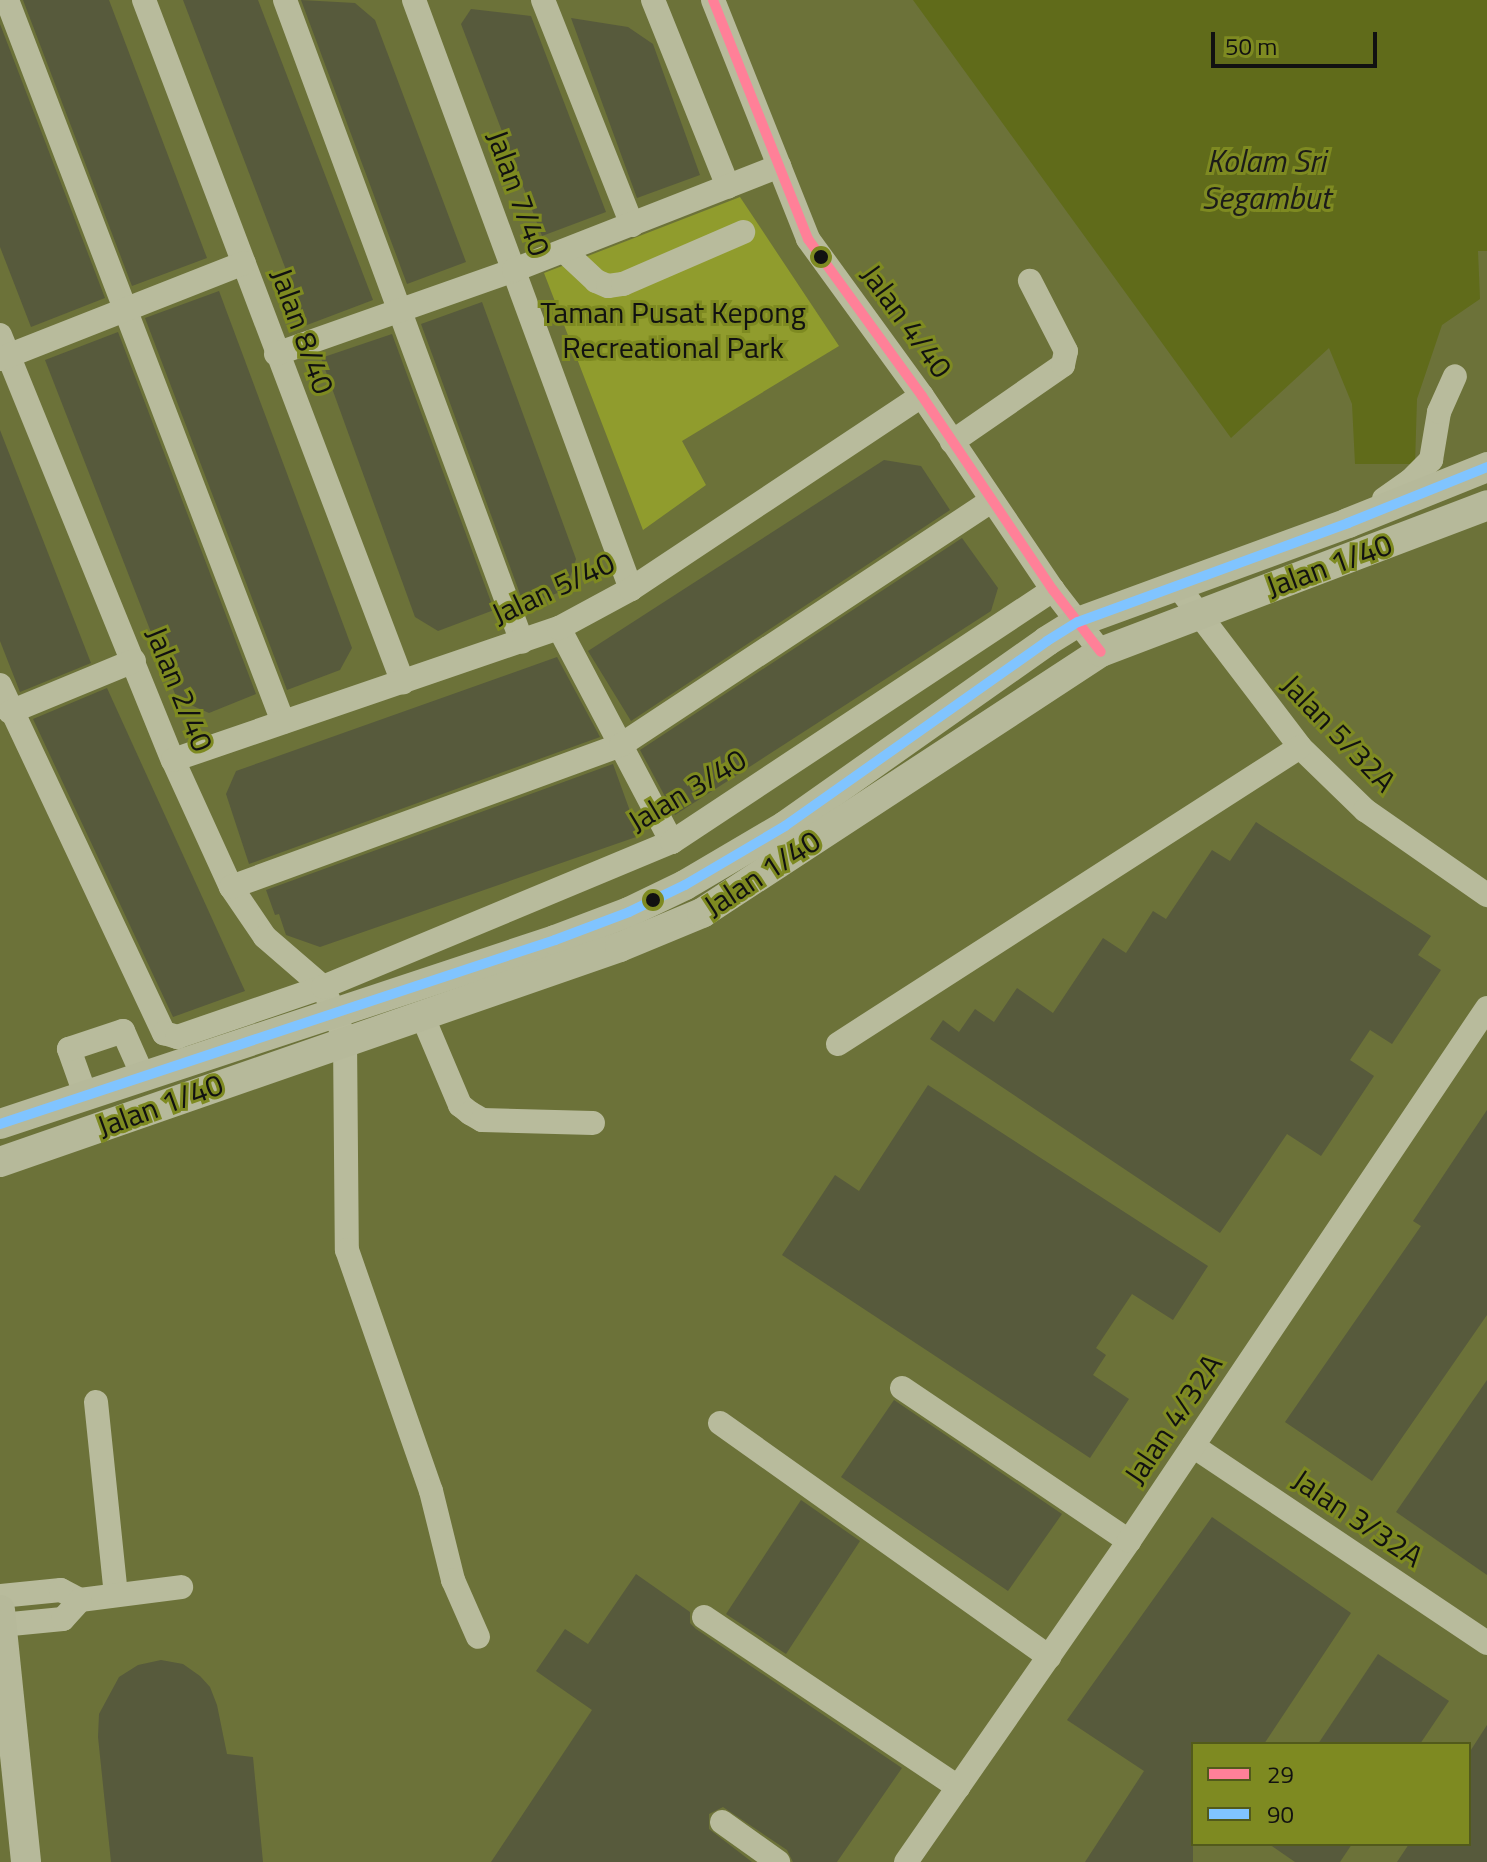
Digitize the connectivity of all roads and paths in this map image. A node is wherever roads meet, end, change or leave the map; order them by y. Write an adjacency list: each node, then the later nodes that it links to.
1 (7, 0): 16 (street)
2 (144, 0): 13 (street, Jalan 8/40)
3 (285, 0): 17 (street)
4 (414, 0): 14 (street, Jalan 7/40)
5 (543, 0): 10 (street)
6 (653, 0): 9 (street)
7 (713, 0): 8 (street, Jalan 4/40)
8 (779, 166): 9 (street); 21 (street, Jalan 4/40)
9 (728, 187): 10 (street)
10 (632, 225): 12 (street)
11 (743, 232): 12 (street)
12 (564, 251): 14 (street)
13 (244, 263): 16 (street); 19 (street, Jalan 8/40)
14 (514, 270): 17 (street); 28 (street, Jalan 7/40)
15 (1030, 281): 22 (street)
16 (126, 308): 18 (street); 39 (street)
17 (399, 311): 19 (street); 33 (street)
18 (3, 350): 35 (street, Jalan 2/40)
19 (276, 354): 36 (street, Jalan 8/40)
20 (1455, 376): 26 (street)
21 (922, 396): 22 (street, Jalan 4/40); 28 (street, Jalan 5/40)
22 (952, 442): 24 (street, Jalan 4/40)
23 (1487, 467): 26 (main road, Jalan 1/40)
24 (991, 501): 29 (street, Jalan 4/40); 40 (street)
25 (1487, 505): 30 (main road, Jalan 1/40)
26 (1348, 523): 27 (main road, Jalan 1/40)
27 (1176, 584): 30 (street, Jalan 5/32A); 31 (main road, Jalan 1/40)
28 (631, 589): 32 (street, Jalan 5/40)
29 (1053, 590): 31 (street, Jalan 4/40); 43 (street, Jalan 3/40)
30 (1195, 613): 34 (main road, Jalan 1/40); 41 (street, Jalan 5/32A)
31 (1078, 622): 34 (street, Jalan 4/40); 47 (main road, Jalan 1/40)
32 (559, 628): 33 (street, Jalan 5/40); 40 (street)
33 (522, 642): 36 (street, Jalan 5/40)
34 (1101, 652): 48 (main road, Jalan 1/40)
35 (134, 661): 38 (street); 42 (street, Jalan 2/40)
36 (403, 683): 39 (street, Jalan 5/40)
37 (0, 685): 38 (street, Jalan 3/40)
38 (10, 712): 47 (street, Jalan 3/40)
39 (283, 722): 42 (street, Jalan 5/40)
40 (621, 745): 43 (street); 44 (street)
41 (1300, 747): 45 (street, Jalan 5/32A); 49 (street)
42 (173, 760): 44 (street, Jalan 2/40)
43 (672, 842): 47 (street, Jalan 3/40)
44 (231, 887): 47 (street, Jalan 2/40)
45 (1487, 895)
46 (1487, 1008): 58 (street, Jalan 4/32A)
47 (334, 1013): 48 (main road, Jalan 1/40); 50 (main road, Jalan 1/40); 54 (main road, Jalan 1/40); 64 (street)
48 (422, 1015): 52 (street)
49 (838, 1044)
50 (143, 1076): 51 (main road, Jalan 1/40); 51 (street)
51 (85, 1094): 53 (main road, Jalan 1/40)
52 (593, 1123)
53 (0, 1124)
54 (3, 1163)
55 (902, 1388): 59 (street)
56 (96, 1402): 61 (street)
57 (720, 1423): 66 (street)
58 (1193, 1446): 59 (street, Jalan 4/32A); 65 (street, Jalan 3/32A)
59 (1129, 1541): 66 (street, Jalan 4/32A)
60 (181, 1587): 61 (street)
61 (116, 1595): 63 (street)
62 (704, 1617): 69 (street)
63 (1, 1624): 71 (main road)
64 (478, 1637)
65 (1487, 1643)
66 (1049, 1657): 69 (street, Jalan 4/32A)
67 (0, 1754): 68 (main road)
68 (0, 1775)
69 (958, 1787): 73 (street, Jalan 4/32A)
70 (722, 1822): 72 (street)
71 (26, 1862)
72 (778, 1862)
73 (906, 1862)

